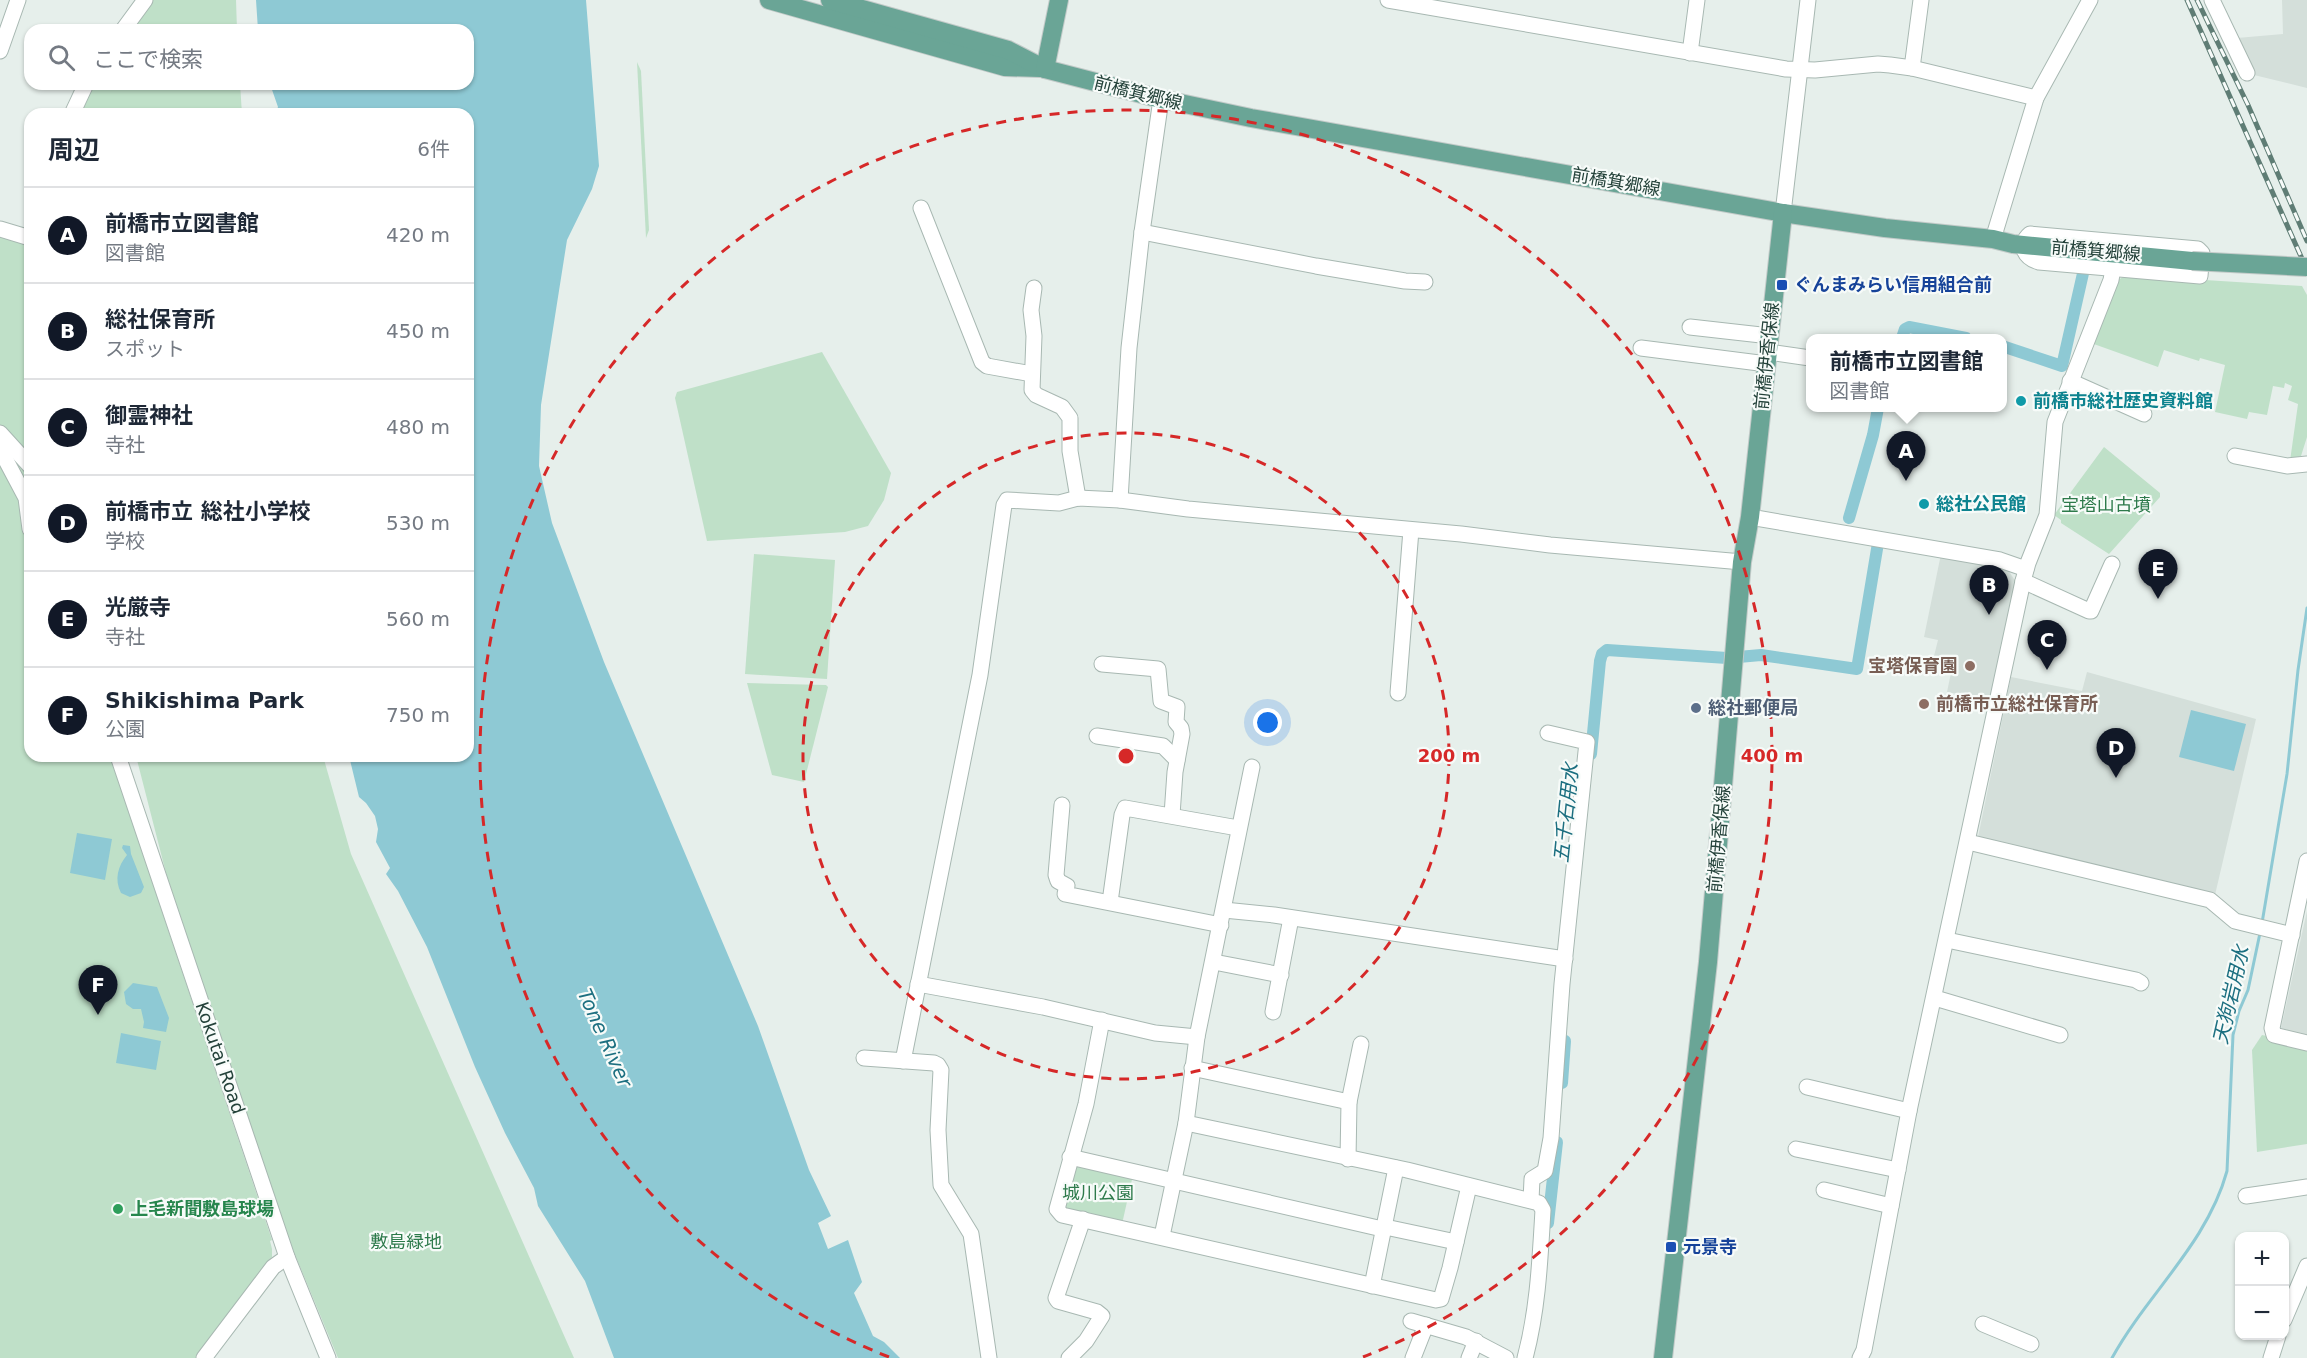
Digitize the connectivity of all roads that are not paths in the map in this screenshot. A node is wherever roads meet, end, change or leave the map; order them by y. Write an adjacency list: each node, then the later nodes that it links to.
1 (18, 0): 15 (street)
2 (145, 0): 13 (street)
3 (769, 0): 14 (main road)
4 (830, 0): 14 (main road)
5 (1059, 0): 18 (main road)
6 (1388, 0): 12 (street)
7 (1696, 0): 16 (street)
8 (1808, 0): 19 (street)
9 (1921, 0): 17 (street)
10 (2090, 0): 22 (street)
11 (2212, 0): 20 (street)
12 (1446, 5): 16 (street)
13 (127, 24)
14 (957, 45): 18 (main road, 前橋箕郷線)
15 (0, 51)
16 (1690, 53): 19 (street)
17 (1912, 68): 19 (street); 22 (street)
18 (1045, 69): 23 (main road, 前橋箕郷線)
19 (1800, 69): 26 (street)
20 (2247, 73)
21 (83, 90): 24 (street)
22 (2036, 98): 30 (street)
23 (1161, 99): 26 (main road, 前橋箕郷線); 28 (street)
24 (75, 108)
25 (921, 208): 40 (street)
26 (1783, 213): 30 (main road, 前橋箕郷線); 38 (main road, 前橋伊香保線)
27 (0, 229): 29 (street)
28 (1142, 231): 34 (street); 50 (street)
29 (24, 236)
30 (1993, 239): 31 (main road, 前橋箕郷線)
31 (2023, 245): 32 (main road, 前橋箕郷線, bridge); 33 (street); 33 (street)
32 (2307, 267)
33 (2113, 269): 41 (street)
34 (1425, 282)
35 (1035, 288): 40 (street)
36 (1690, 327): 38 (street)
37 (1641, 348): 38 (street)
38 (1769, 351): 39 (street); 51 (main road, 前橋伊香保線)
39 (1806, 357)
40 (1032, 374): 49 (street)
41 (2070, 381): 42 (street); 55 (street)
42 (2144, 414)
43 (0, 433): 46 (street)
44 (0, 449): 48 (street)
45 (2235, 456): 47 (street)
46 (24, 459)
47 (2307, 464)
48 (24, 494)
49 (1078, 498): 50 (street); 77 (street)
50 (1119, 500): 52 (street)
51 (1750, 517): 53 (main road, 前橋伊香保線); 55 (street)
52 (1411, 530): 53 (street); 57 (street)
53 (1742, 562): 125 (main road, 前橋伊香保線)
54 (2112, 564): 55 (street)
55 (2025, 575): 66 (street)
56 (1102, 664): 60 (street)
57 (1398, 693)
58 (1548, 733): 73 (street)
59 (1097, 736): 60 (street)
60 (1177, 760): 64 (street)
61 (120, 762): 108 (street, Kokutai Road)
62 (1252, 767): 65 (street)
63 (1062, 805): 68 (street)
64 (1172, 815): 65 (street); 68 (street)
65 (1238, 828): 69 (street)
66 (1968, 842): 71 (street); 72 (street)
67 (2307, 861): 71 (street)
68 (1110, 902): 69 (street)
69 (1222, 917): 70 (street); 74 (street)
70 (1291, 918): 73 (street); 75 (street)
71 (2292, 935): 83 (street)
72 (1947, 940): 76 (street); 78 (street)
73 (1565, 958): 102 (street)
74 (1214, 962): 75 (street); 82 (street)
75 (1281, 975): 79 (street)
76 (2141, 983)
77 (918, 984): 80 (street); 86 (street)
78 (1935, 998): 81 (street); 90 (street)
79 (1273, 1012)
80 (1102, 1020): 82 (street); 93 (street)
81 (2060, 1035)
82 (1197, 1037): 87 (street)
83 (2307, 1043)
84 (1361, 1044): 89 (street)
85 (864, 1058): 86 (street)
86 (903, 1061): 119 (street)
87 (1192, 1068): 89 (street); 91 (street)
88 (1807, 1087): 90 (street)
89 (1349, 1102): 94 (street)
90 (1909, 1111): 96 (street)
91 (1186, 1123): 94 (street); 97 (street)
92 (1796, 1149): 96 (street)
93 (1070, 1157): 97 (street); 104 (street)
94 (1348, 1159): 95 (street)
95 (1396, 1168): 98 (street); 105 (street)
96 (1898, 1170): 103 (street)
97 (1175, 1181): 105 (street); 106 (street)
98 (1469, 1186): 102 (street); 107 (street)
99 (2307, 1186): 101 (street)
100 (1824, 1190): 103 (street)
101 (2246, 1196)
102 (1531, 1200): 124 (street)
103 (1891, 1206): 116 (street)
104 (1083, 1220): 106 (street); 120 (street)
105 (1384, 1228): 107 (street); 110 (street)
106 (1162, 1236): 110 (street)
107 (1456, 1242): 110 (street)
108 (287, 1257): 117 (street); 118 (street, Kokutai Road)
109 (2307, 1266): 111 (street)
110 (1372, 1286)
111 (2289, 1308)
112 (1983, 1324): 115 (street)
113 (2276, 1340): 126 (street)
114 (1476, 1341): 121 (street); 122 (street); 123 (street)
115 (2031, 1344)
116 (1865, 1356)
117 (204, 1358)
118 (328, 1358)
119 (989, 1358)
120 (1069, 1358)
121 (1413, 1358)
122 (1468, 1358)
123 (1506, 1358)
124 (1525, 1358)
125 (1663, 1358)
126 (2271, 1358)

